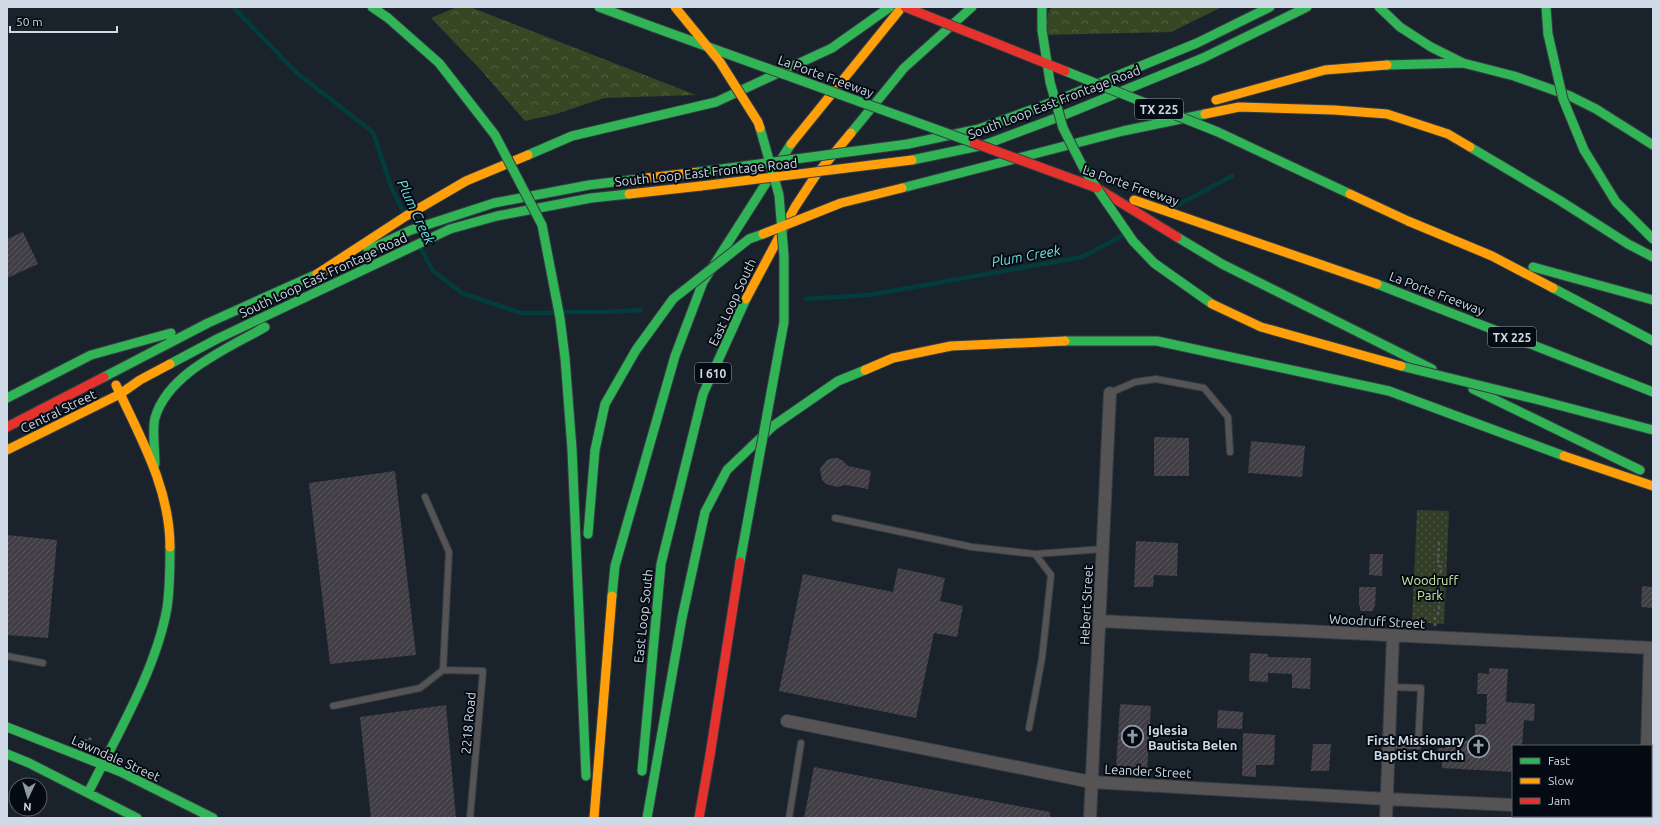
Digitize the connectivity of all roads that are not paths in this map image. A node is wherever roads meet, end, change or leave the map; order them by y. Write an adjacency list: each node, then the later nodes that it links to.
1 (372, 7): 46 (main road, bridge)
2 (599, 7): 17 (main road, La Porte Freeway / TX 225, bridge)
3 (675, 7): 72 (main road, bridge)
4 (890, 7): 21 (main road)
5 (904, 7): 19 (main road, TX 225, bridge); 70 (main road)
6 (972, 7): 61 (main road, East Loop South / I 610)
7 (1042, 7): 32 (main road, bridge)
8 (1270, 7): 21 (main road, South Loop East Frontage Road, bridge)
9 (1307, 7): 22 (main road, South Loop East Frontage Road, bridge)
10 (1379, 7): 13 (main road)
11 (1386, 7): 13 (main road)
12 (1546, 7): 18 (main road, bridge)
13 (1400, 28): 14 (main road)
14 (1462, 63): 15 (main road); 16 (main road)
15 (1123, 131): 20 (main road); 40 (main road, bridge)
16 (1653, 145)
17 (1097, 188): 27 (main road, La Porte Freeway / TX 225); 36 (main road)
18 (1653, 239)
19 (1492, 256): 23 (main road); 25 (main road, TX 225)
20 (1653, 257)
21 (317, 274): 24 (main road, South Loop East Frontage Road)
22 (307, 296): 29 (main road, South Loop East Frontage Road); 35 (main road)
23 (1653, 300)
24 (208, 323): 26 (main road, South Loop East Frontage Road); 30 (main road)
25 (1653, 340)
26 (110, 373): 29 (main road); 31 (main road, Central Street)
27 (1653, 392)
28 (1110, 393): 34 (lane); 41 (street, Hebert Street)
29 (120, 394): 33 (main road, Central Street); 35 (main road)
30 (7, 398)
31 (7, 427)
32 (1653, 430)
33 (7, 450)
34 (1230, 452)
35 (155, 468): 60 (main road)
36 (1648, 473)
37 (1653, 486): 71 (main road)
38 (425, 497): 50 (lane)
39 (835, 518): 42 (lane)
40 (587, 543)
41 (1103, 549): 42 (lane); 44 (street, Hebert Street)
42 (1035, 554): 55 (lane)
43 (586, 558): 46 (main road)
44 (1099, 621): 45 (street, Woodruff Street); 62 (street, Hebert Street)
45 (1393, 636): 47 (street, Woodruff Street); 51 (street)
46 (580, 640): 69 (main road)
47 (1652, 648): 58 (street)
48 (7, 656): 49 (lane)
49 (43, 662)
50 (443, 670): 52 (lane); 68 (lane, 2218 Road)
51 (1391, 687): 57 (street); 57 (lane)
52 (333, 706)
53 (787, 721): 62 (street, Leander Street)
54 (7, 727): 60 (main road, Lawndale Street)
55 (1029, 728)
56 (801, 742): 73 (lane)
57 (1389, 745): 64 (street)
58 (1647, 745)
59 (7, 754): 63 (main road)
60 (103, 764): 63 (main road); 67 (main road, Lawndale Street)
61 (642, 778)
62 (1091, 782): 64 (street, Leander Street); 74 (street, Hebert Street)
63 (88, 793): 66 (main road)
64 (1387, 799): 65 (street, Leander Street); 75 (street)
65 (1512, 805)
66 (137, 818)
67 (213, 818)
68 (470, 818)
69 (588, 818)
70 (594, 818)
71 (647, 818)
72 (699, 818)
73 (789, 818)
74 (1090, 818)
75 (1386, 818)

